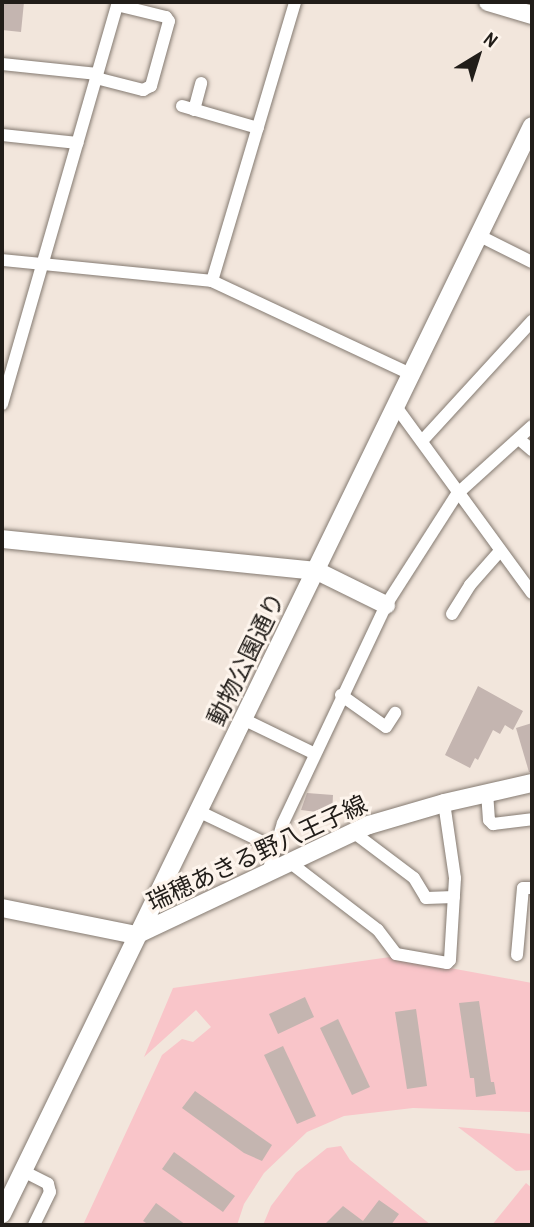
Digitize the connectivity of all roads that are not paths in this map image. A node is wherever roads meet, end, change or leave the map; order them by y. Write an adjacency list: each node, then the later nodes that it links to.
1 (295, 2): 9 (street)
2 (488, 2): 4 (street)
3 (117, 3): 6 (street); 6 (street)
4 (522, 9)
5 (2, 64): 6 (street)
6 (96, 76): 11 (street)
7 (201, 83): 9 (street)
8 (532, 126): 12 (street, 動物公園通り)
9 (258, 128): 17 (street)
10 (2, 135): 11 (street)
11 (78, 143): 16 (street)
12 (527, 152): 13 (street, 動物公園通り)
13 (478, 235): 15 (street); 19 (street, 動物公園通り)
14 (2, 260): 16 (street)
15 (532, 262)
16 (43, 264): 17 (street); 20 (street)
17 (212, 281): 19 (street)
18 (532, 321): 23 (street)
19 (413, 375): 21 (street, 動物公園通り)
20 (2, 404)
21 (397, 408): 23 (street); 29 (street, 動物公園通り)
22 (532, 426): 24 (street)
23 (422, 440): 26 (street)
24 (520, 440): 25 (street); 26 (street)
25 (532, 450)
26 (457, 494): 28 (street); 31 (street)
27 (2, 539): 29 (street)
28 (500, 551): 30 (street); 32 (street)
29 (317, 571): 31 (street); 35 (street, 動物公園通り)
30 (532, 593)
31 (386, 605): 33 (street)
32 (452, 614)
33 (341, 695): 34 (street); 36 (street)
34 (395, 713)
35 (243, 719): 36 (street); 40 (street, 動物公園通り)
36 (315, 754): 43 (street)
37 (532, 783): 38 (street, 瑞穂あきる野八王子線)
38 (487, 792): 39 (street, 瑞穂あきる野八王子線); 41 (street)
39 (444, 803): 42 (street, 瑞穂あきる野八王子線); 47 (street)
40 (198, 811): 43 (street); 49 (street, 動物公園通り)
41 (532, 819)
42 (353, 832): 44 (street, 瑞穂あきる野八王子線); 47 (street)
43 (275, 844): 44 (street); 45 (street)
44 (290, 861): 45 (street, 瑞穂あきる野八王子線); 47 (street)
45 (268, 872): 49 (street, 瑞穂あきる野八王子線)
46 (532, 888): 50 (street)
47 (454, 897)
48 (2, 908): 49 (street, 瑞穂あきる野八王子線)
49 (136, 935): 51 (street, 動物公園通り)
50 (532, 944)
51 (23, 1171): 52 (street, 動物公園通り); 53 (street)
52 (2, 1214)
53 (34, 1225)

